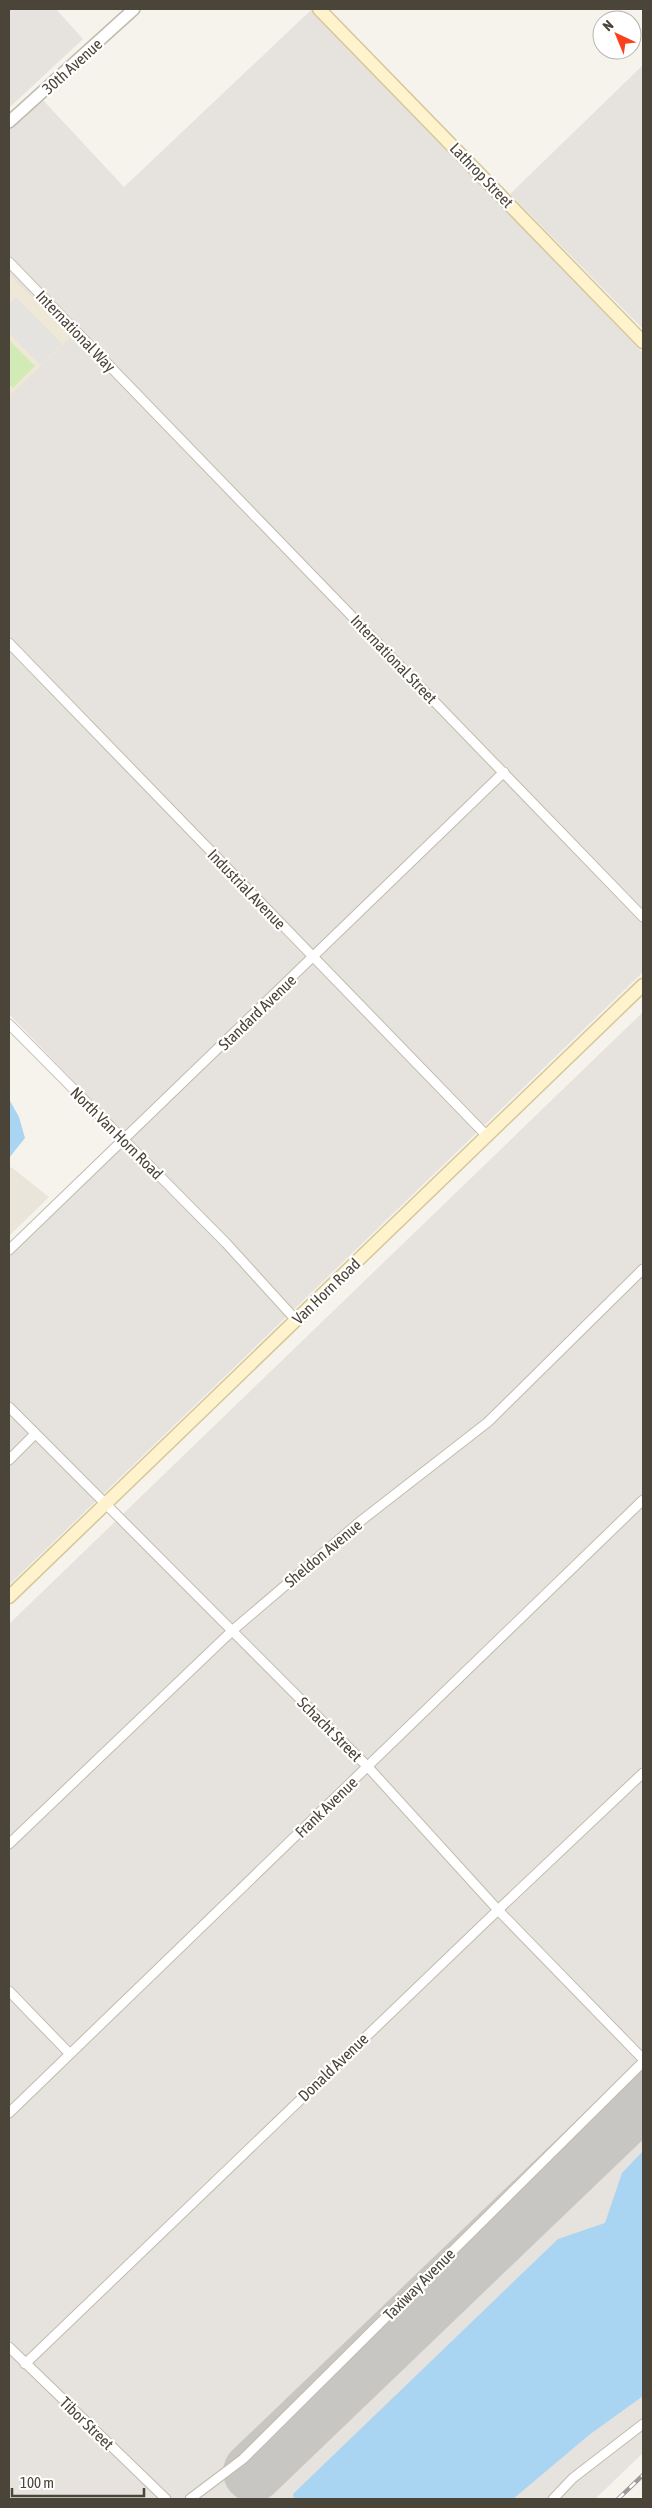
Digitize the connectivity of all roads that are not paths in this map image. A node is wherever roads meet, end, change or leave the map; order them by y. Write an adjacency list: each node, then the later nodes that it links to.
1 (134, 9): 3 (street, 30th Avenue)
2 (319, 9): 5 (main road, Lathrop Street)
3 (9, 122)
4 (9, 262): 6 (street, International Way)
5 (643, 342)
6 (144, 400): 8 (street, International Street)
7 (9, 644): 10 (street, Industrial Avenue)
8 (504, 772): 9 (street, International Street); 10 (street, Standard Avenue)
9 (643, 917)
10 (313, 957): 13 (street, Industrial Avenue); 14 (street, Standard Avenue)
11 (643, 985): 13 (main road, Van Horn Road)
12 (9, 1024): 14 (street, North Van Horn Road)
13 (486, 1135): 17 (main road, Van Horn Road)
14 (122, 1140): 15 (street, Standard Avenue); 17 (street, North Van Horn Road)
15 (9, 1250)
16 (643, 1269): 24 (street, Sheldon Avenue)
17 (296, 1320): 22 (main road, Van Horn Road)
18 (9, 1407): 19 (street, Schacht Street)
19 (35, 1434): 20 (street); 22 (street, Schacht Street)
20 (9, 1460)
21 (643, 1500): 25 (street, Frank Avenue)
22 (105, 1504): 23 (main road, Van Horn Road); 24 (street, Schacht Street)
23 (9, 1597)
24 (233, 1630): 25 (street, Schacht Street); 27 (street, Sheldon Avenue)
25 (368, 1767): 28 (street, Schacht Street); 30 (street, Frank Avenue)
26 (643, 1773): 28 (street, Donald Avenue)
27 (9, 1844)
28 (498, 1910): 31 (street, Schacht Street); 34 (street, Donald Avenue)
29 (9, 1991): 30 (street)
30 (70, 2054): 32 (street, Frank Avenue)
31 (643, 2061): 37 (street, Taxiway Avenue)
32 (9, 2113)
33 (9, 2347): 34 (street, Tibor Street)
34 (25, 2364): 36 (street, Tibor Street)
35 (643, 2424): 38 (street)
36 (166, 2499)
37 (190, 2499)
38 (553, 2499)

